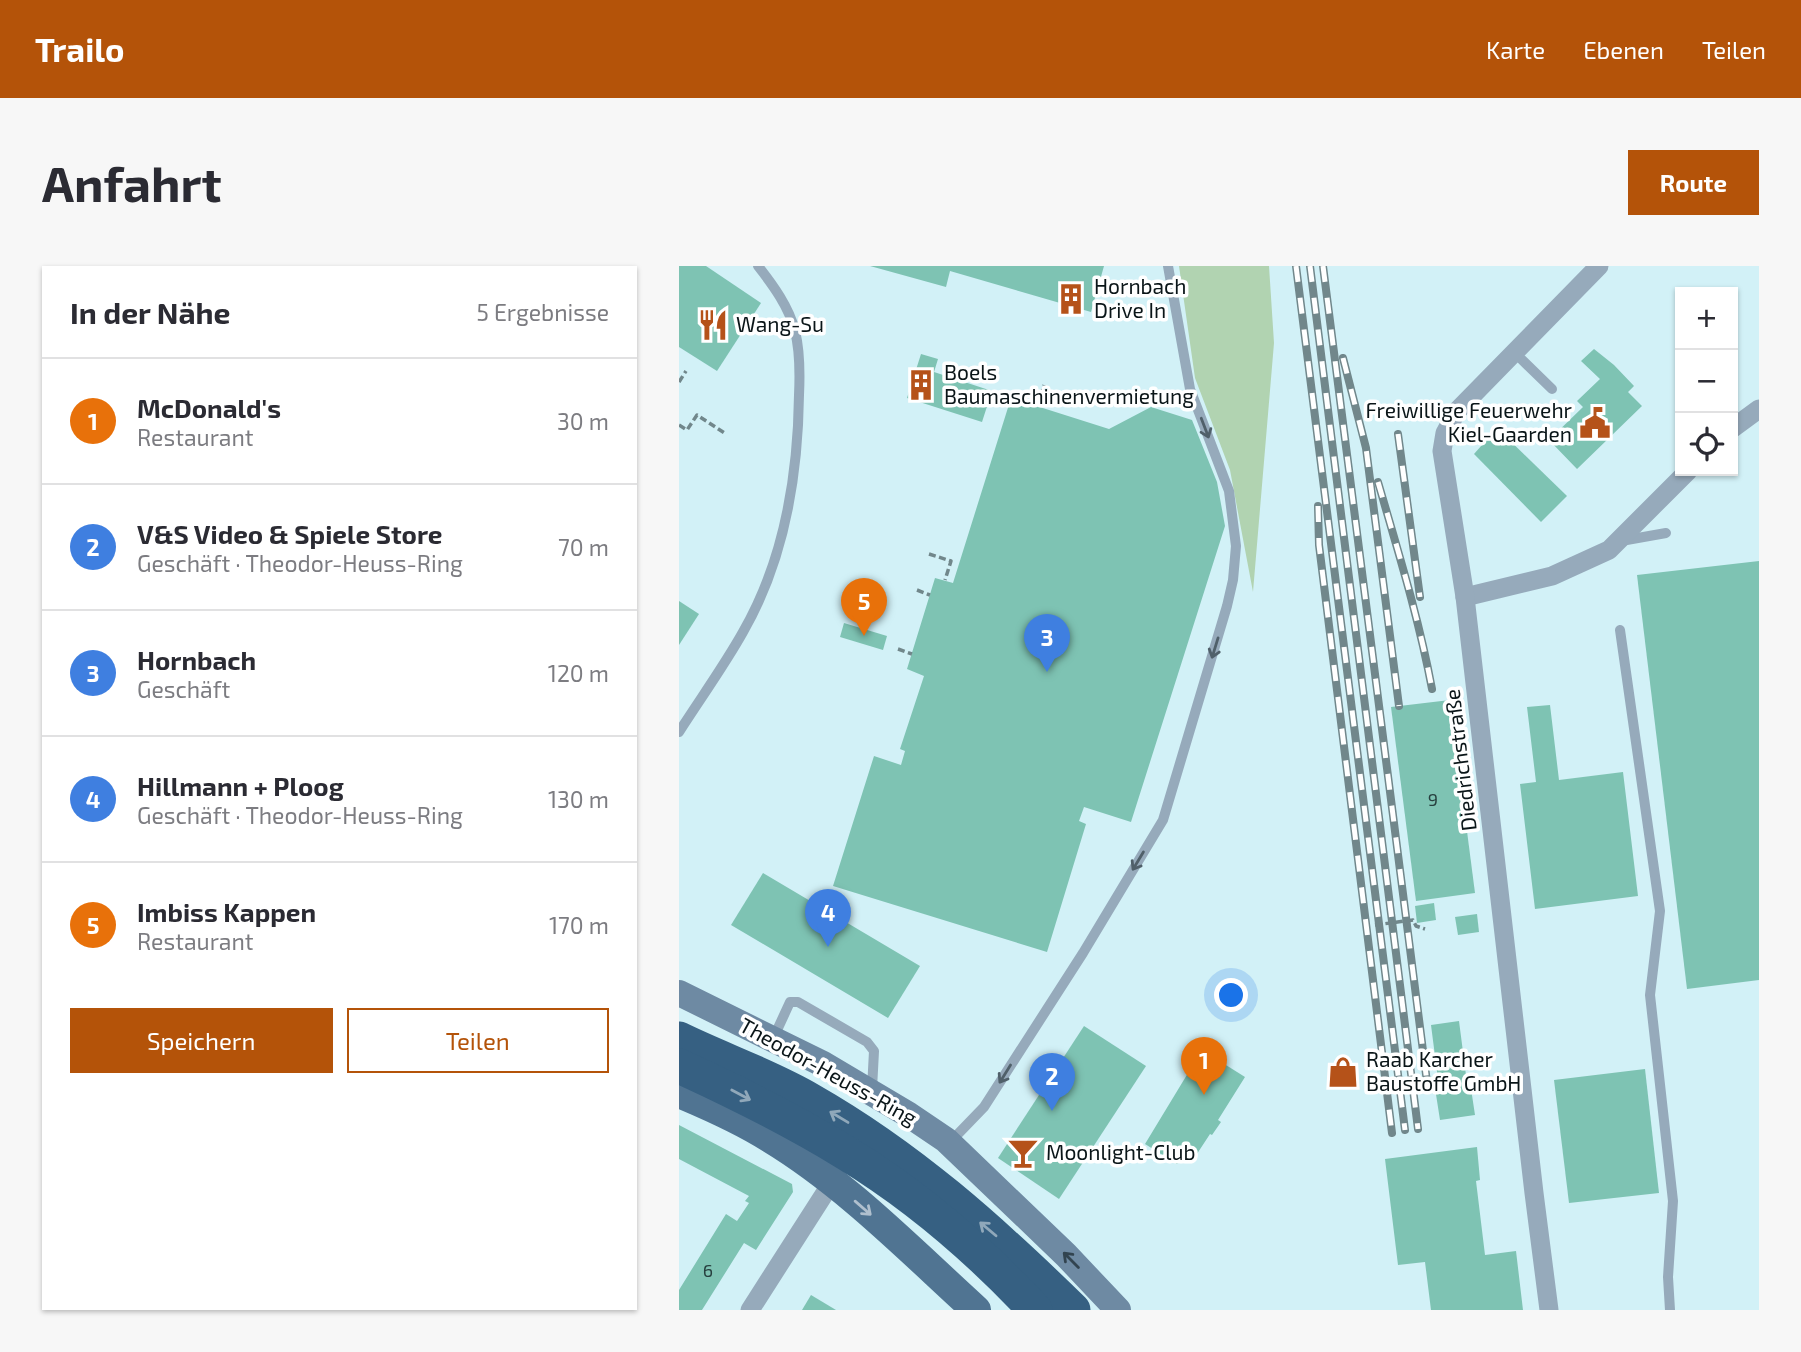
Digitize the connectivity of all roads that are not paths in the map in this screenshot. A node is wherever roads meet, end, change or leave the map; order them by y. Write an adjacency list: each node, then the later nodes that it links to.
1 (758, 266): 13 (lane)
2 (1168, 266): 21 (lane, one-way to 21)
3 (1599, 266): 4 (street, Diedrichstraße)
4 (1514, 352): 5 (lane); 11 (street, Diedrichstraße)
5 (1552, 389)
6 (1759, 409): 7 (street)
7 (1738, 424)
8 (1683, 476): 10 (street)
9 (1666, 533): 10 (lane)
10 (1616, 542): 11 (street)
11 (1465, 597): 29 (street, Diedrichstraße)
12 (1620, 630): 30 (lane)
13 (679, 732)
14 (679, 993): 16 (main road, Theodor-Heuss-Ring)
15 (679, 1021): 17 (highway)
16 (773, 1040): 19 (main road, Theodor-Heuss-Ring); 19 (lane)
17 (687, 1052): 23 (highway, one-way to 23); 27 (highway, Theodor-Heuss-Ring, one-way to 17)
18 (679, 1093): 20 (main road)
19 (871, 1093): 21 (main road, Theodor-Heuss-Ring)
20 (770, 1137): 22 (main road); 23 (highway)
21 (946, 1140): 28 (main road, Theodor-Heuss-Ring, one-way to 21)
22 (832, 1182): 24 (street); 25 (main road, one-way to 25)
23 (895, 1186): 26 (highway)
24 (750, 1310)
25 (976, 1310)
26 (1035, 1310)
27 (1073, 1310)
28 (1118, 1310)
29 (1549, 1310)
30 (1670, 1310)

